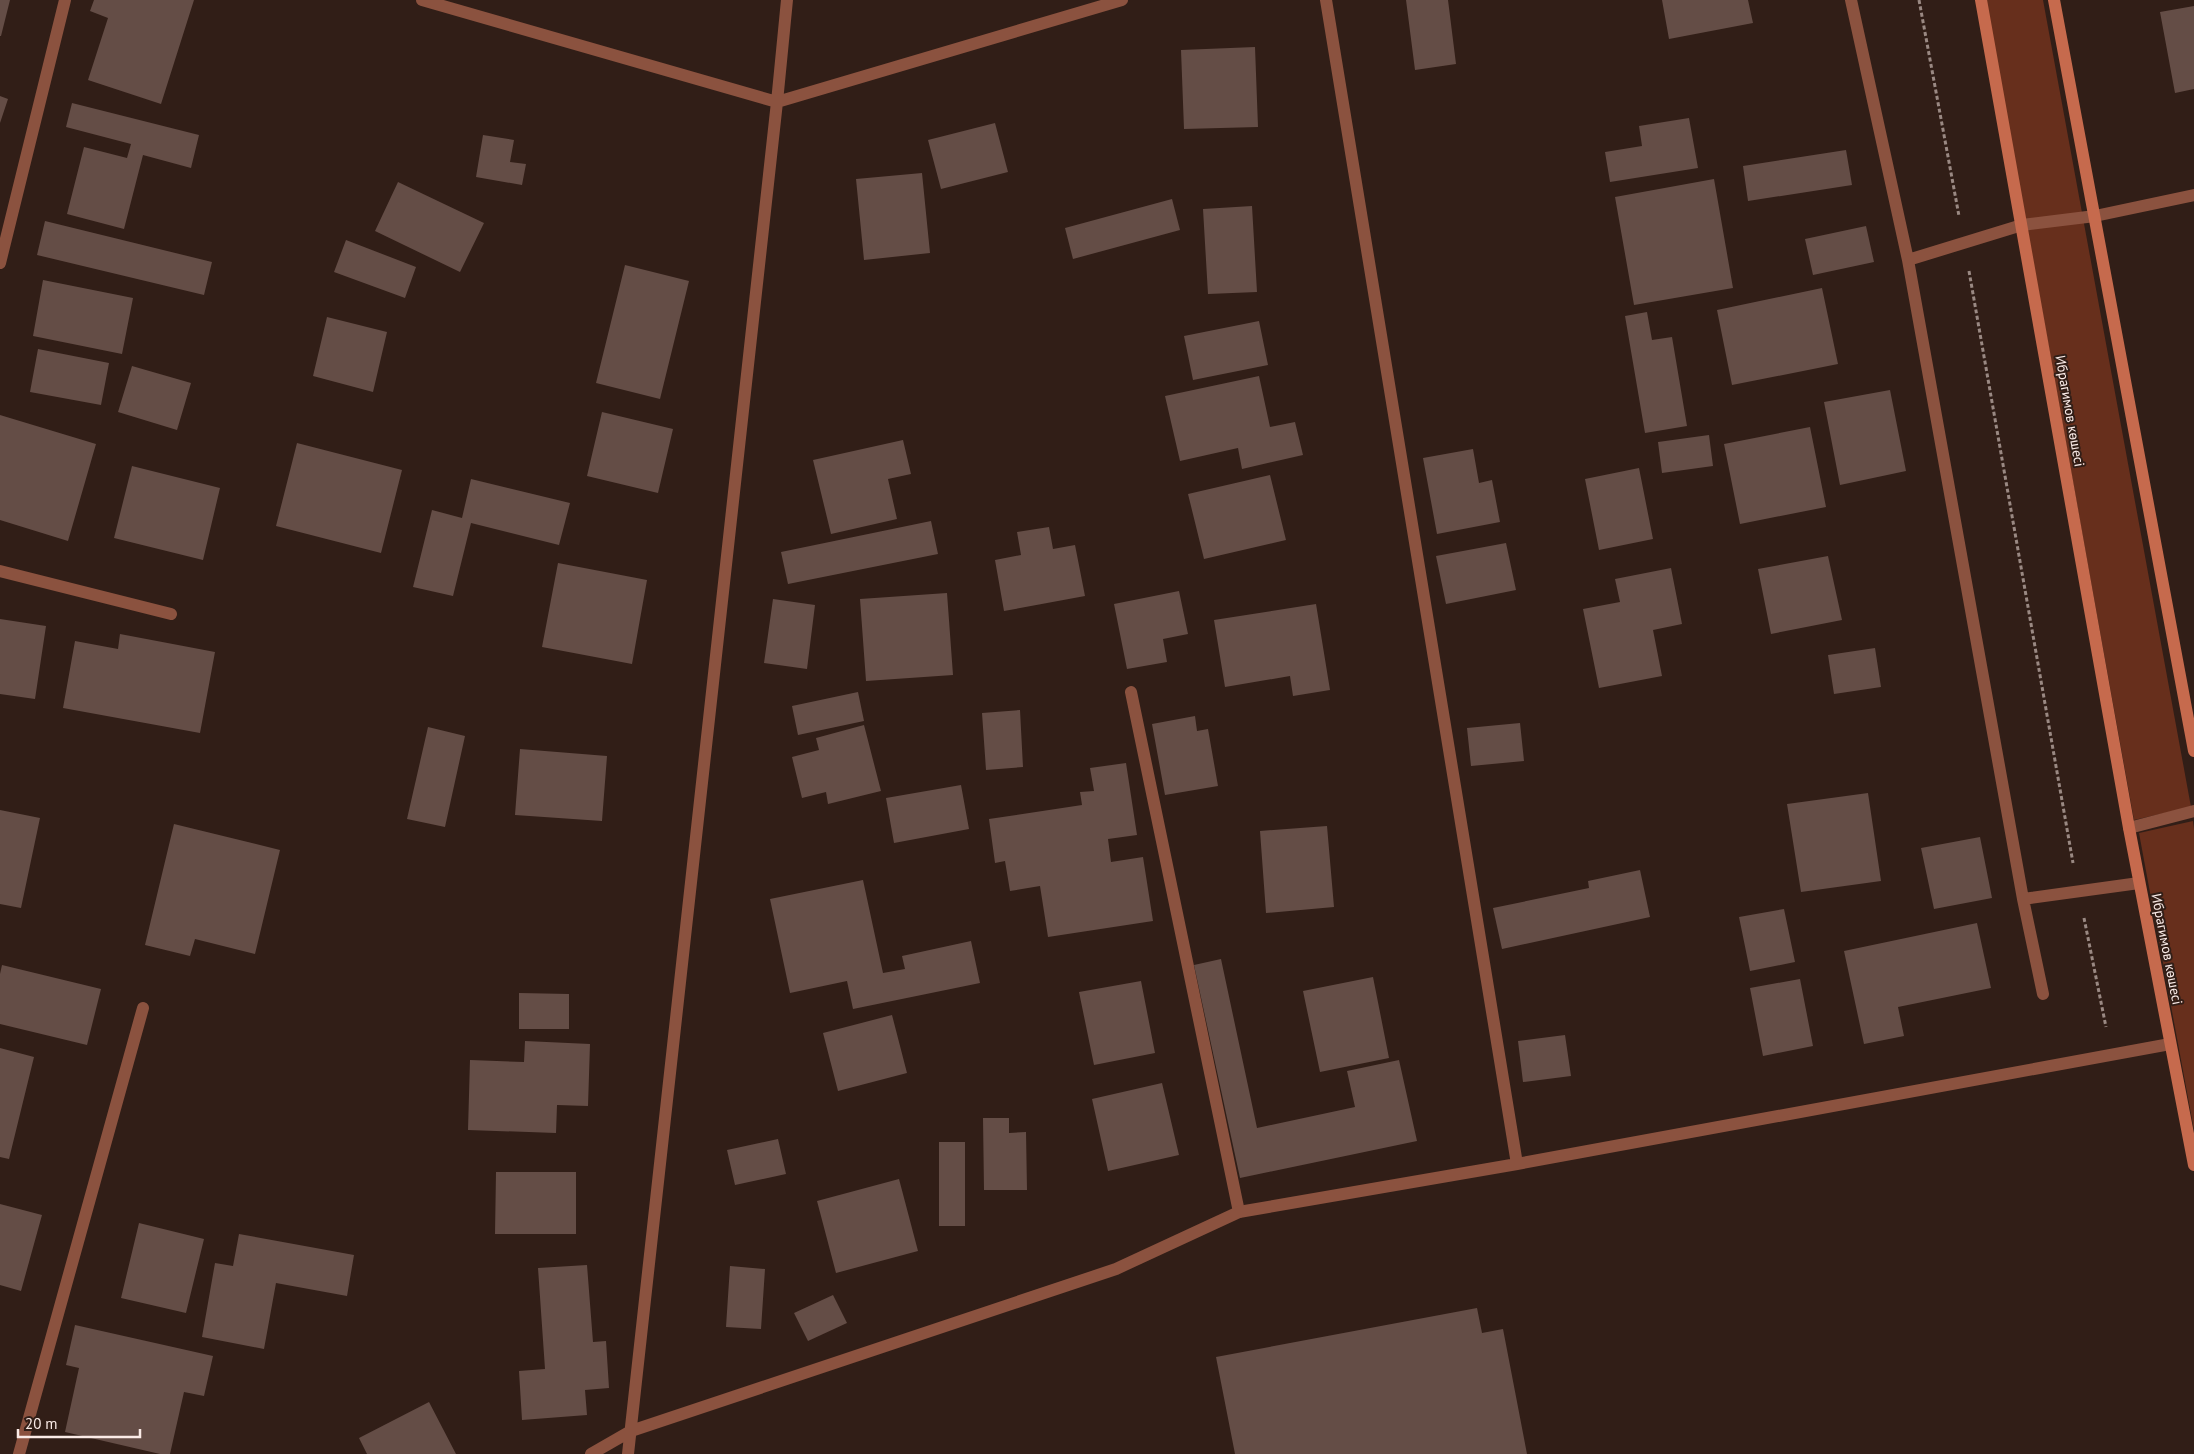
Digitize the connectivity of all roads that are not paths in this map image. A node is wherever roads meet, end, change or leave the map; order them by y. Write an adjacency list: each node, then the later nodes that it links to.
1 (65, 0): 14 (street)
2 (422, 0): 9 (street)
3 (787, 0): 9 (street)
4 (1122, 0): 9 (street)
5 (1326, 0): 26 (street)
6 (1851, 0): 13 (street)
7 (1981, 0): 12 (street, Ибрагимов көшесі)
8 (2054, 0): 11 (street)
9 (777, 102): 29 (street)
10 (2194, 194): 11 (street)
11 (2095, 216): 12 (street); 18 (street)
12 (2022, 225): 13 (street); 20 (street, Ибрагимов көшесі)
13 (1908, 260): 22 (street)
14 (0, 263)
15 (0, 571): 16 (street)
16 (171, 614)
17 (1131, 692): 28 (street)
18 (2194, 751)
19 (2194, 811): 20 (street)
20 (2129, 828): 21 (street, Ибрагимов көшесі)
21 (2139, 883): 22 (street); 25 (street, Ибрагимов көшесі)
22 (2023, 899): 23 (street)
23 (2044, 994)
24 (143, 1008): 30 (street)
25 (2170, 1044): 26 (street); 27 (street, Ибрагимов көшесі)
26 (1517, 1164): 28 (street)
27 (2194, 1165)
28 (1239, 1212): 29 (street)
29 (631, 1431): 31 (street); 32 (street)
30 (19, 1454)
31 (591, 1454)
32 (628, 1454)

